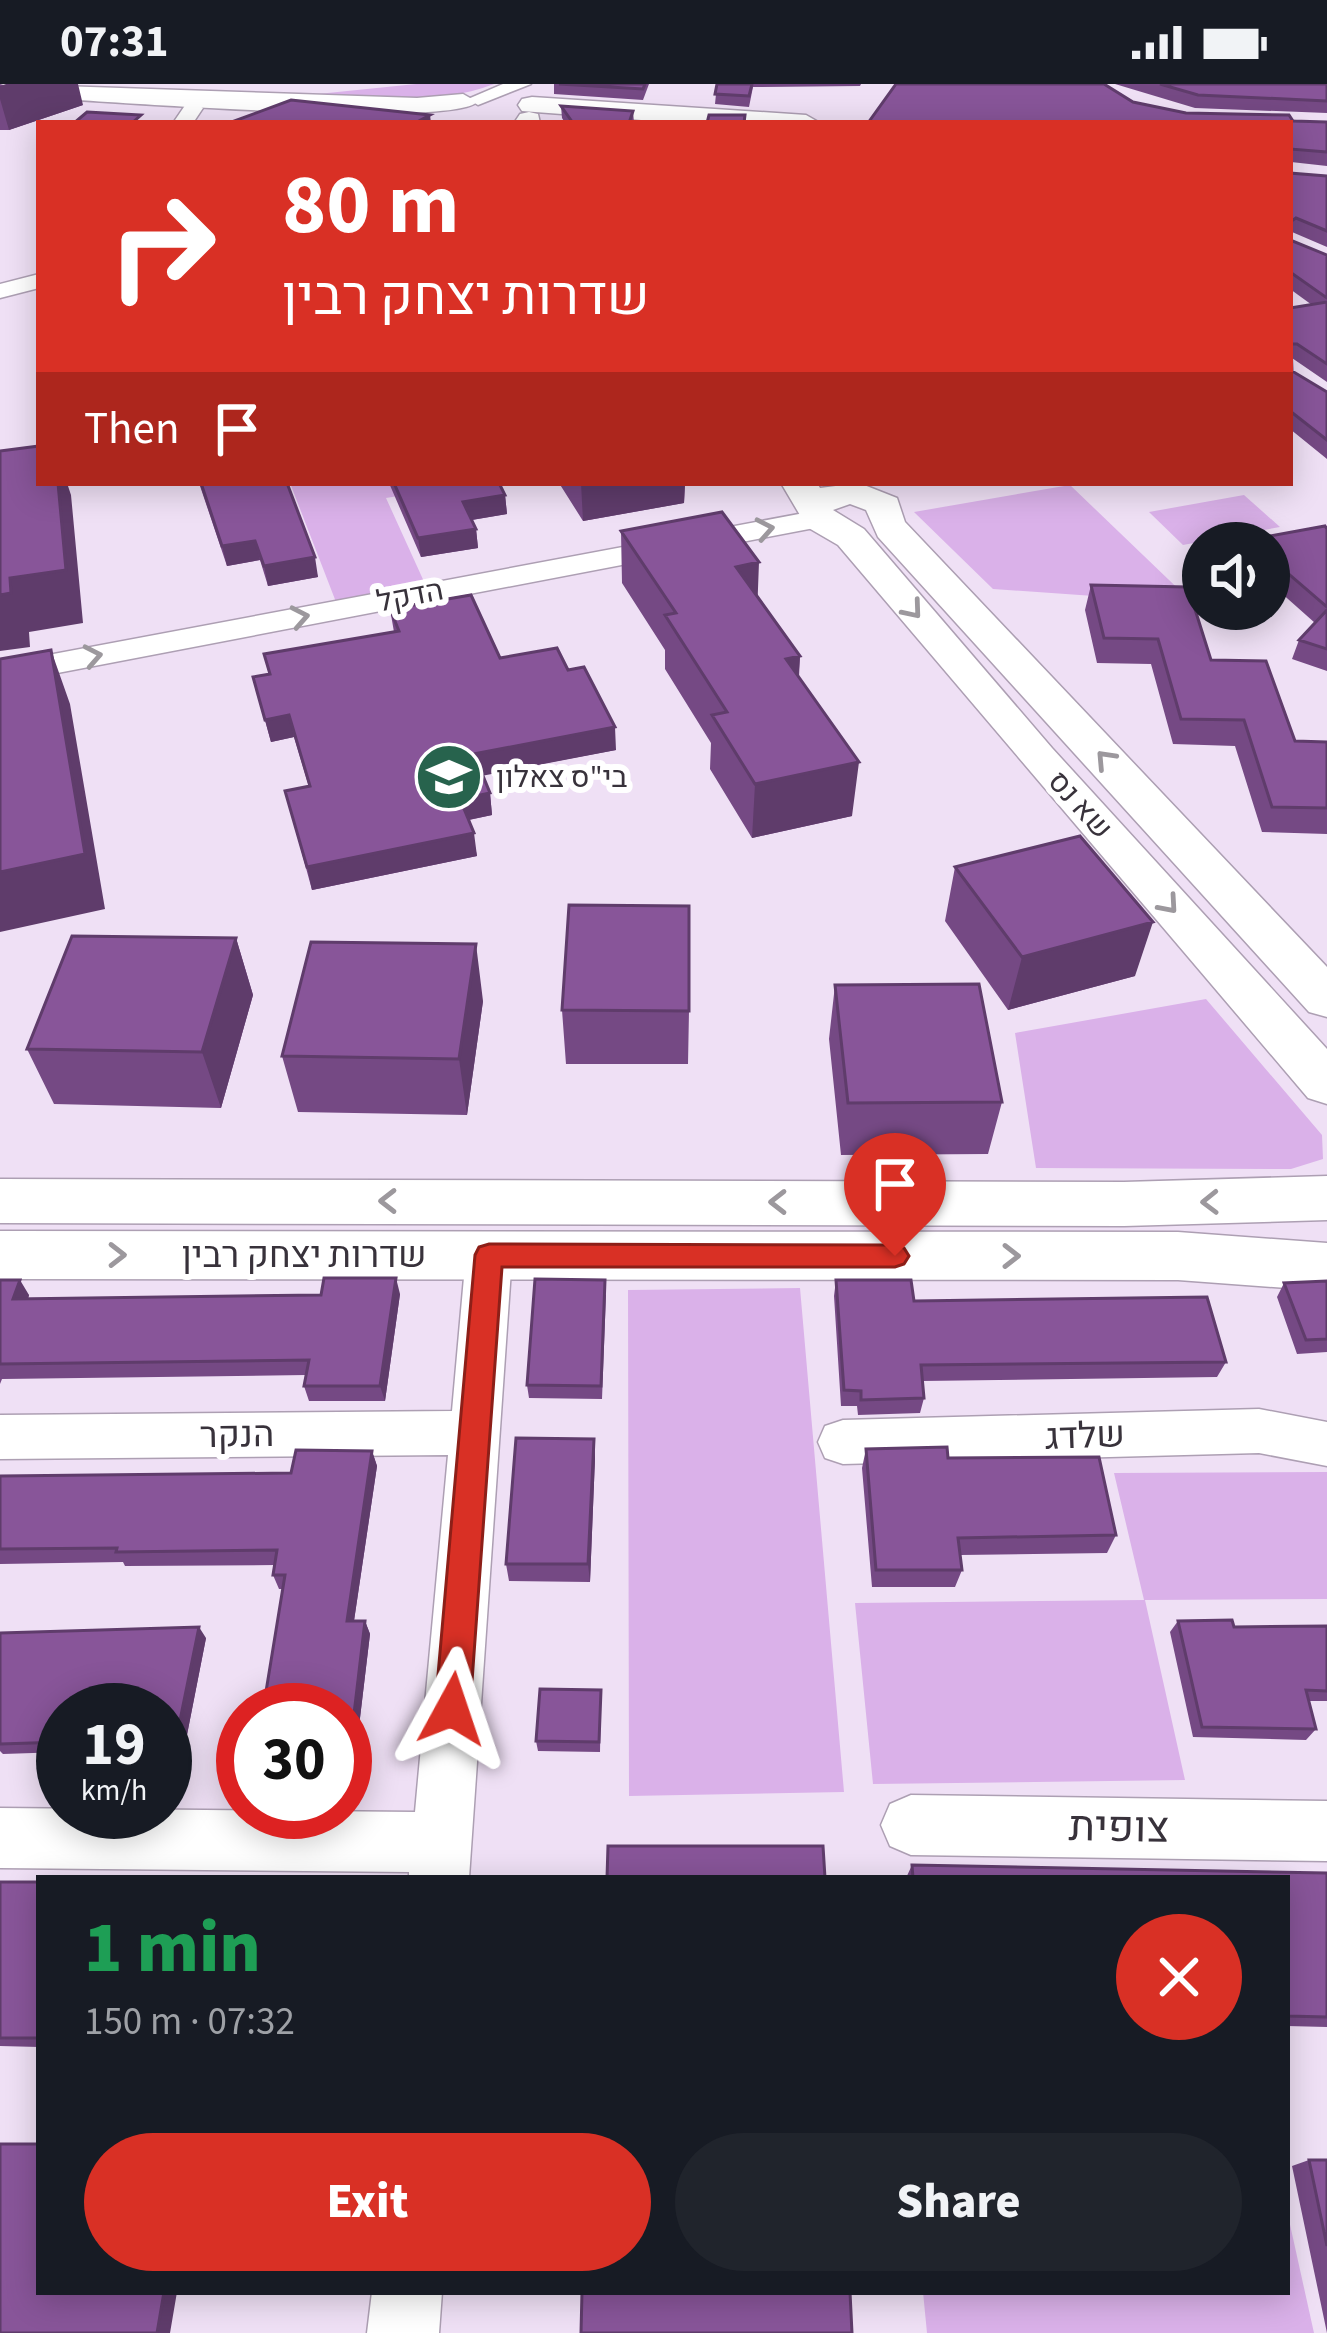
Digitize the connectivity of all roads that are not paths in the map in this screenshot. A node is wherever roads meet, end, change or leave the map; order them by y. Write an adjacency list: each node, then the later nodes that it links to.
1 (0, 87): 4 (main road)
2 (0, 96): 5 (main road)
3 (527, 107): 4 (main road); 6 (main road)
4 (465, 111): 5 (main road)
5 (188, 116)
6 (757, 120)
7 (36, 282): 8 (street)
8 (0, 291)
9 (837, 504): 10 (street, הדקל, one-way to 9); 11 (street, שא נס, one-way to 9); 12 (street, שא נס, one-way to 12)
10 (0, 674)
11 (1327, 999)
12 (1327, 1084)
13 (1327, 1198): 14 (street, שדרות יצחק רבין, one-way to 14)
14 (0, 1201)
15 (0, 1255): 16 (street, שדרות יצחק רבין, one-way to 16)
16 (489, 1255): 17 (street, שדרות יצחק רבין, one-way to 17); 18 (street)
17 (1327, 1267)
18 (475, 1433): 19 (street, הנקר); 25 (street)
19 (0, 1437)
20 (843, 1442): 21 (street, שלדג)
21 (1327, 1444)
22 (910, 1825): 23 (street, צופית)
23 (1327, 1831)
24 (0, 1838): 25 (street)
25 (441, 1860)
26 (406, 2295): 27 (street)
27 (403, 2333)

